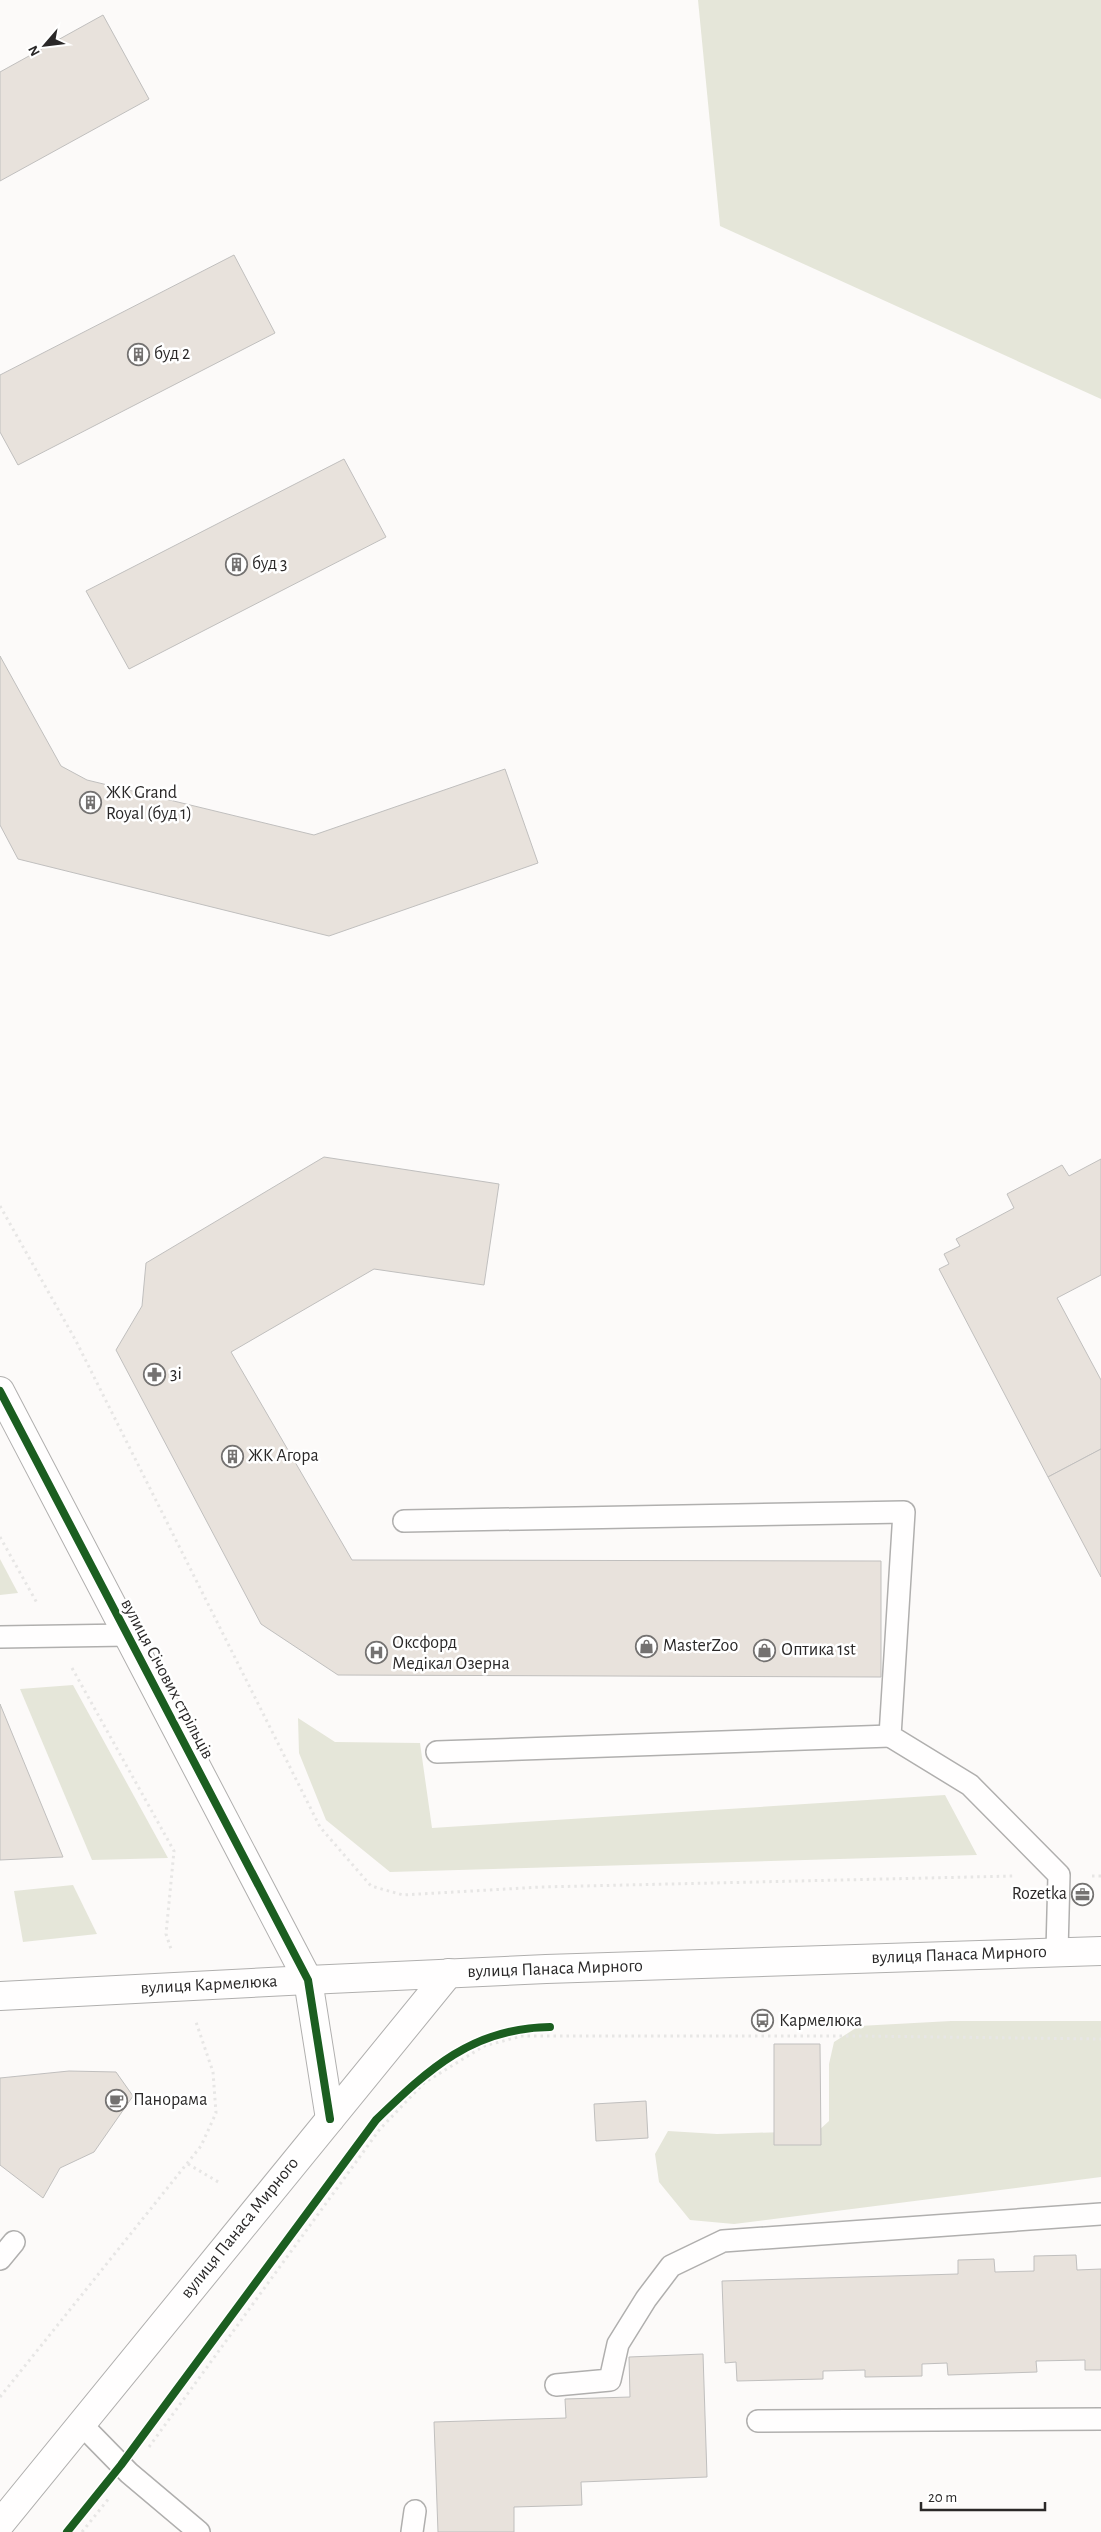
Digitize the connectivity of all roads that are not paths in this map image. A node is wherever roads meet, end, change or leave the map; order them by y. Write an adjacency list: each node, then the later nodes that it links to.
1 (0, 1391): 3 (main road, вулиця Січових стрільців)
2 (404, 1521): 5 (lane)
3 (128, 1635): 4 (lane); 10 (main road, вулиця Січових стрільців)
4 (0, 1637)
5 (890, 1736): 6 (lane); 8 (lane)
6 (436, 1752)
7 (1101, 1950): 8 (main road, вулиця Панаса Мирного)
8 (1057, 1951): 9 (main road, вулиця Панаса Мирного)
9 (449, 1974): 10 (main road, вулиця Кармелюка); 12 (main road, вулиця Панаса Мирного)
10 (308, 1980): 11 (main road, вулиця Кармелюка); 12 (main road, вулиця Січових стрільців)
11 (0, 1996)
12 (330, 2119): 19 (main road, вулиця Панаса Мирного)
13 (1101, 2214): 16 (lane)
14 (14, 2242): 15 (lane)
15 (0, 2259)
16 (556, 2385)
17 (1101, 2419): 18 (lane)
18 (758, 2421)
19 (82, 2424): 21 (main road, вулиця Панаса Мирного); 22 (lane)
20 (415, 2511): 23 (lane)
21 (0, 2524)
22 (198, 2532)
23 (412, 2532)

